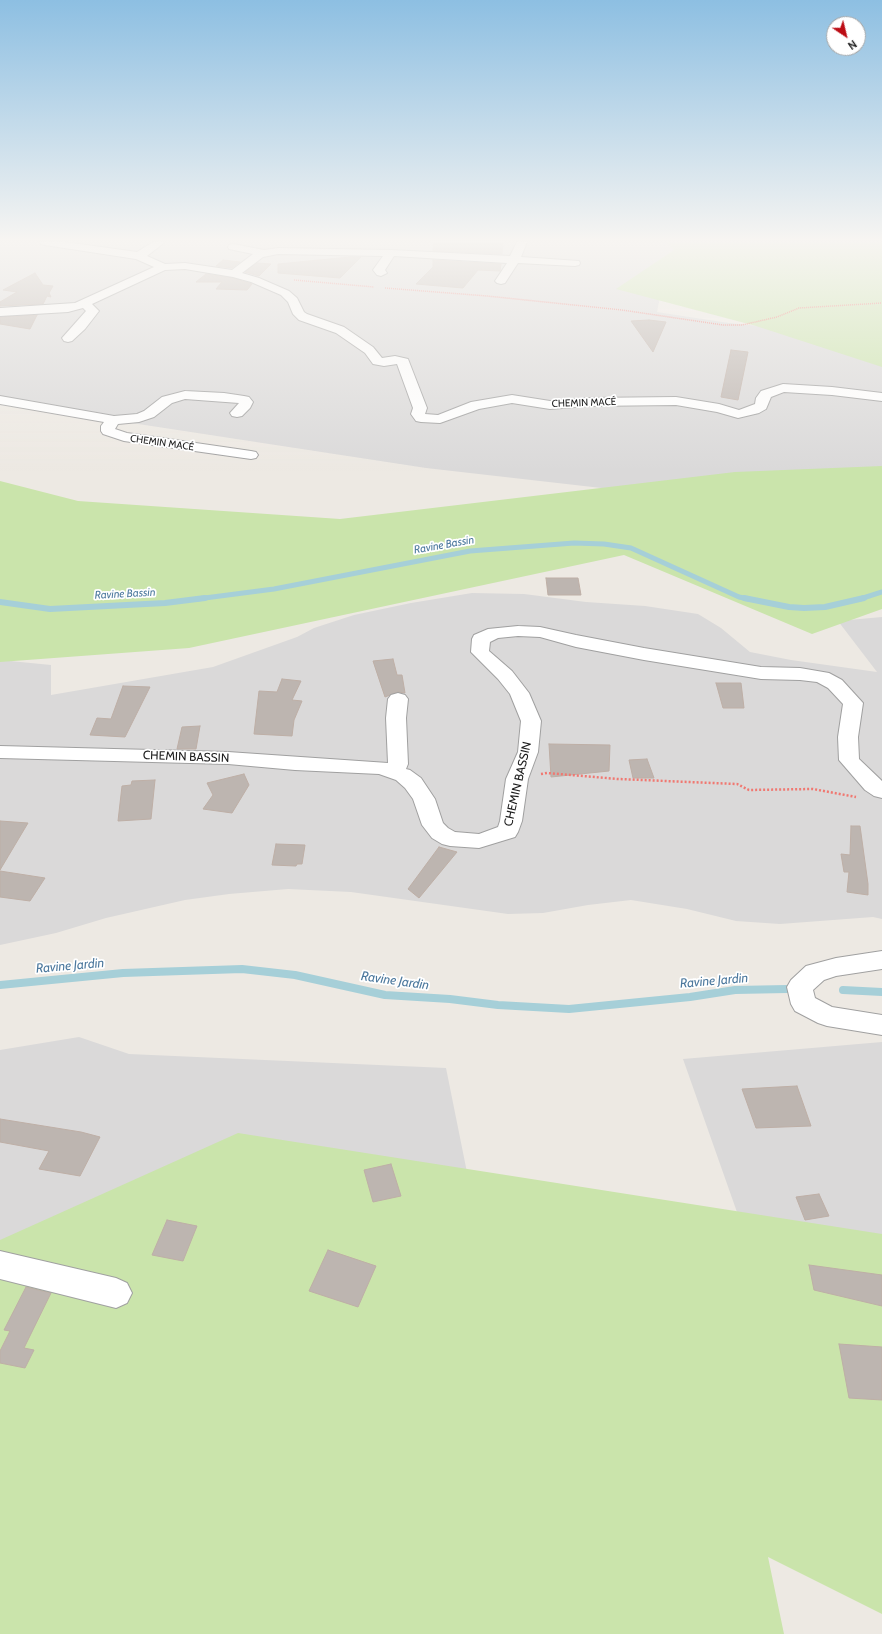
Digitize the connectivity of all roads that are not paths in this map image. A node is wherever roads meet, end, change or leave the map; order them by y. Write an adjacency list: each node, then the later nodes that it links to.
1 (87, 318): 3 (street)
2 (307, 318): 4 (street, CHEMIN MACÉ)
3 (68, 338)
4 (882, 397)
5 (0, 400): 7 (street)
6 (237, 413): 7 (street)
7 (114, 420): 8 (street, CHEMIN MACÉ)
8 (251, 455)
9 (398, 699): 11 (street)
10 (0, 752): 11 (street, CHEMIN BASSIN)
11 (394, 772): 12 (street, CHEMIN BASSIN)
12 (882, 791)
13 (882, 960): 14 (street)
14 (882, 1025)
15 (0, 1265): 16 (street)
16 (116, 1293)

